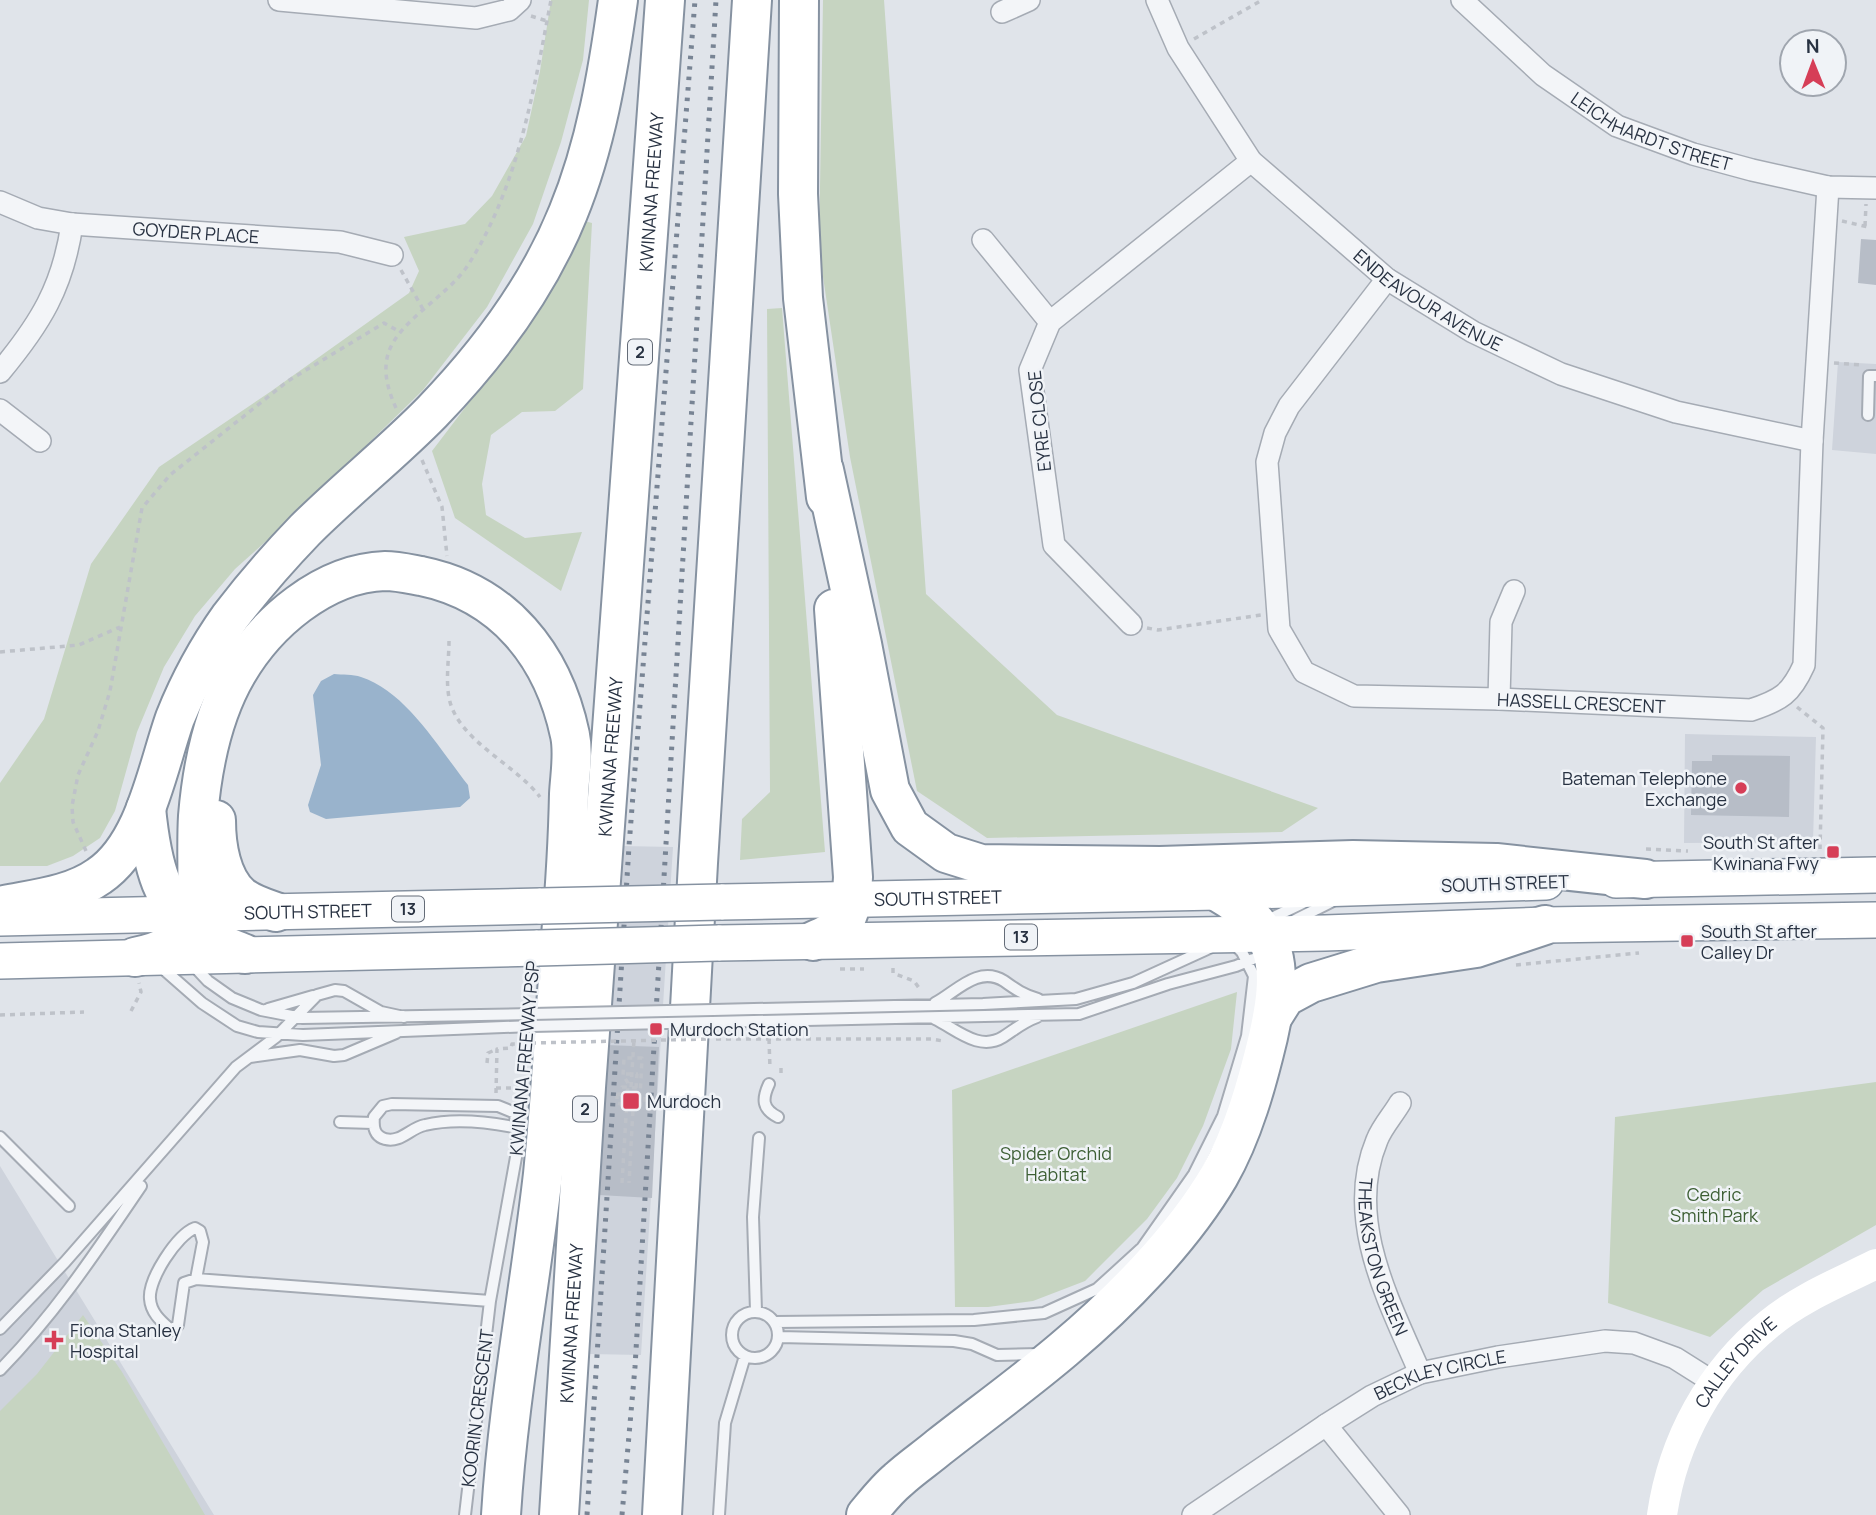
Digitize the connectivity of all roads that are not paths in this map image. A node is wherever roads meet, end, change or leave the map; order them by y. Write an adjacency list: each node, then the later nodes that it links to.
1 (279, 0): 2 (street)
2 (520, 0)
3 (618, 0): 31 (highway)
4 (665, 0): 103 (highway, KWINANA FREEWAY / 2)
5 (752, 0): 104 (highway)
6 (799, 0): 26 (highway)
7 (1029, 0): 10 (street)
8 (1157, 0): 11 (street, ENDEAVOUR AVENUE)
9 (1462, 0): 12 (street, LEICHHARDT STREET)
10 (1002, 12)
11 (1251, 161): 18 (street, ENDEAVOUR AVENUE); 19 (street, EYRE CLOSE)
12 (1828, 187): 13 (street, LEICHHARDT STREET); 25 (street)
13 (1876, 188)
14 (0, 202): 15 (street, GOYDER PLACE)
15 (72, 224): 17 (street, GOYDER PLACE); 20 (street)
16 (983, 240): 19 (street)
17 (395, 261)
18 (1387, 279): 25 (street, ENDEAVOUR AVENUE); 30 (street, HASSELL CRESCENT)
19 (1050, 322): 28 (street, EYRE CLOSE)
20 (0, 372)
21 (1876, 376): 23 (lane)
22 (0, 410): 24 (street)
23 (1868, 415)
24 (40, 440)
25 (1812, 442): 30 (street, HASSELL CRESCENT)
26 (824, 470): 34 (highway); 37 (highway)
27 (1514, 591): 30 (street)
28 (1131, 624)
29 (250, 654): 39 (highway); 44 (highway); 102 (highway)
30 (1499, 699)
31 (146, 806): 38 (highway); 44 (highway)
32 (1876, 875): 33 (highway, SOUTH STREET / 13)
33 (1772, 877): 34 (highway, SOUTH STREET / 13); 42 (highway)
34 (1645, 879): 35 (highway, SOUTH STREET / 13)
35 (1376, 886): 36 (highway, SOUTH STREET / 13); 46 (lane); 46 (lane)
36 (1218, 892): 37 (highway, SOUTH STREET / 13); 46 (highway)
37 (852, 899): 39 (highway, SOUTH STREET / 13, bridge); 45 (highway)
38 (0, 906)
39 (276, 912): 44 (highway, SOUTH STREET / 13)
40 (0, 918): 44 (highway, SOUTH STREET / 13)
41 (1876, 920): 42 (highway, 13)
42 (1777, 921): 43 (highway, 13)
43 (1545, 925): 46 (highway, 13); 61 (highway)
44 (167, 932): 47 (highway); 48 (highway, SOUTH STREET / 13); 57 (lane); 71 (lane)
45 (813, 941): 46 (highway, 13); 47 (highway, 13, bridge)
46 (1253, 944): 52 (lane); 59 (lane); 61 (highway); 91 (lane)
47 (245, 954)
48 (0, 961)
49 (961, 987): 50 (lane); 55 (lane); 56 (lane)
50 (1011, 988): 52 (lane); 54 (lane)
51 (317, 995): 53 (lane); 57 (lane); 58 (lane)
52 (1044, 1001): 54 (lane)
53 (360, 1002): 62 (lane); 65 (lane)
54 (1018, 1002): 55 (lane); 60 (lane)
55 (953, 1004): 56 (lane); 64 (lane)
56 (931, 1005): 66 (lane, bridge)
57 (261, 1010): 58 (lane)
58 (301, 1014): 65 (lane); 70 (lane); 71 (lane)
59 (1046, 1014): 60 (lane); 69 (lane)
60 (1018, 1015): 64 (lane); 69 (lane)
61 (1273, 1016): 95 (highway)
62 (404, 1017): 65 (lane); 66 (lane)
63 (930, 1017): 64 (lane); 66 (lane, bridge); 72 (lane)
64 (954, 1017): 72 (lane)
65 (368, 1018): 68 (lane)
66 (532, 1020): 67 (lane)
67 (405, 1030): 68 (lane); 73 (lane)
68 (367, 1031): 70 (lane); 73 (lane)
69 (1010, 1031): 72 (lane)
70 (303, 1035): 71 (lane); 74 (lane)
71 (278, 1036): 74 (lane); 75 (lane)
72 (967, 1037)
73 (352, 1051): 74 (lane)
74 (321, 1053): 75 (lane)
75 (247, 1057): 84 (lane)
76 (769, 1084): 78 (lane)
77 (1400, 1103): 98 (street, THEAKSTON GREEN)
78 (778, 1117)
79 (340, 1122): 80 (lane)
80 (373, 1123): 81 (lane); 81 (lane)
81 (518, 1128): 88 (lane, KOORIN CRESCENT)
82 (0, 1137): 85 (lane)
83 (759, 1138): 89 (lane)
84 (163, 1152): 92 (lane); 97 (lane)
85 (69, 1206)
86 (1876, 1264): 99 (main road, CALLEY DRIVE)
87 (196, 1279): 87 (lane); 88 (lane)
88 (490, 1301): 101 (lane, KOORIN CRESCENT)
89 (756, 1311): 90 (lane); 96 (lane)
90 (775, 1322): 91 (lane); 93 (lane)
91 (837, 1322): 94 (lane)
92 (0, 1329)
93 (779, 1337): 94 (lane); 96 (lane)
94 (854, 1339): 95 (lane)
95 (1065, 1348): 106 (highway)
96 (745, 1356): 105 (lane)
97 (0, 1370)
98 (1420, 1373): 99 (street, BECKLEY CIRCLE); 100 (street, BECKLEY CIRCLE)
99 (1713, 1381): 109 (main road, CALLEY DRIVE)
100 (1326, 1424): 107 (street, BECKLEY CIRCLE); 108 (street)
101 (465, 1515)
102 (501, 1515)
103 (559, 1515)
104 (662, 1515)
105 (719, 1515)
106 (866, 1515)
107 (1193, 1515)
108 (1399, 1515)
109 (1662, 1515)

